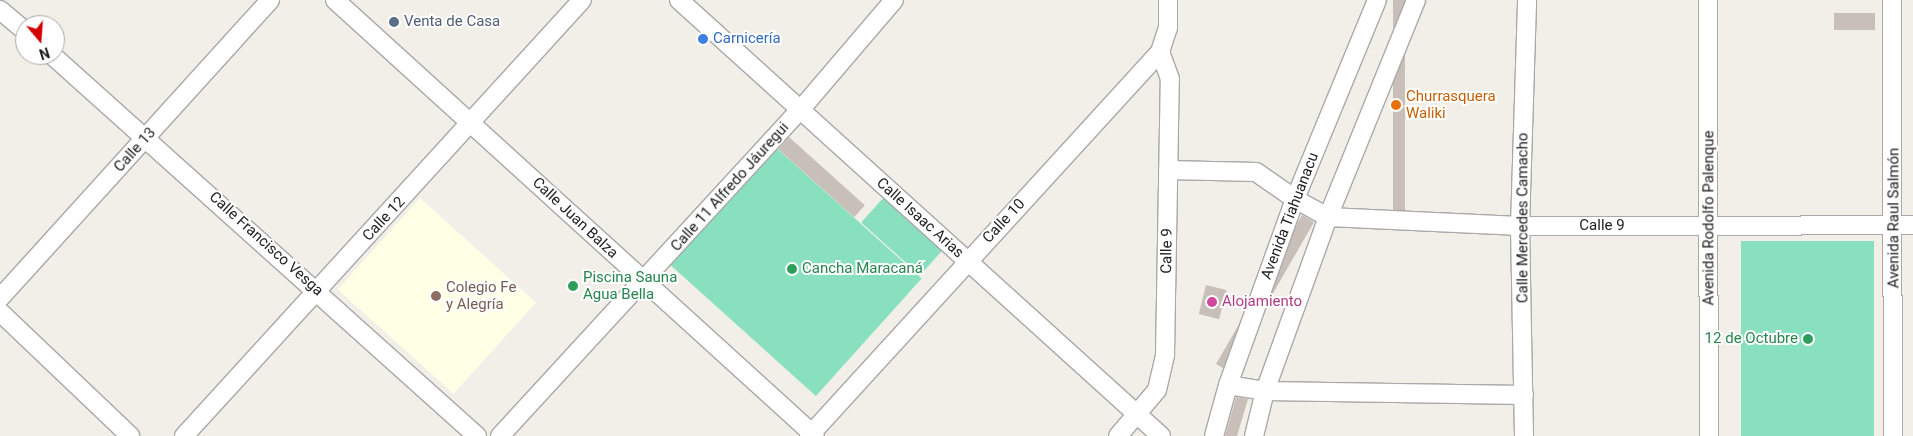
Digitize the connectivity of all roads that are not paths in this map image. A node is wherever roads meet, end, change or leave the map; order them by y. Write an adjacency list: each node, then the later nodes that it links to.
1 (270, 0): 18 (street, Calle 13)
2 (335, 0): 17 (street, Calle Juan Balza)
3 (582, 0): 17 (street, Calle 12)
4 (679, 0): 16 (street, Calle Isaac Arias)
5 (894, 0): 16 (street, Calle 11 Alfredo Jáuregui)
6 (1168, 0): 14 (street)
7 (1416, 0): 21 (street)
8 (1527, 0): 25 (street, Calle Mercedes Camacho)
9 (1708, 0): 22 (street, Avenida Rodolfo Palenque)
10 (1892, 0): 23 (street, Avenida Raul Salmón)
11 (1373, 1): 20 (street, Avenida Tiahuanacu)
12 (0, 10): 13 (street)
13 (15, 23)
14 (1160, 52): 19 (street, Calle 9); 26 (street, Calle 10)
15 (64, 65): 18 (street, Calle Francisco Vesga)
16 (801, 109): 26 (street, Calle Isaac Arias); 27 (street, Calle 11 Alfredo Jáuregui)
17 (472, 123): 27 (street, Calle Juan Balza); 28 (street, Calle 12)
18 (147, 137): 28 (street, Calle Francisco Vesga); 29 (street, Calle 13)
19 (1168, 170): 20 (street, Calle 9); 34 (street, Calle 9)
20 (1295, 199): 21 (street, Calle 9); 31 (street, Avenida Tiahuanacu)
21 (1328, 217): 25 (street, Calle 9); 32 (street)
22 (1709, 225): 23 (street, Calle 9); 25 (street, Calle 9); 45 (street, Avenida Rodolfo Palenque)
23 (1895, 225): 24 (street, Calle 9); 46 (street, Avenida Raul Salmón)
24 (1913, 225)
25 (1520, 226): 33 (street, Calle Mercedes Camacho)
26 (966, 261): 34 (street, Calle Isaac Arias); 35 (street, Calle 10)
27 (644, 281): 35 (street, Calle Juan Balza); 39 (street, Calle 11 Alfredo Jáuregui)
28 (318, 290): 37 (street, Calle 12); 38 (street, Calle Francisco Vesga)
29 (0, 298)
30 (0, 312): 36 (street)
31 (1228, 385): 32 (street); 42 (street, Avenida Tiahuanacu)
32 (1265, 391): 33 (street); 43 (street)
33 (1524, 395): 44 (street, Calle Mercedes Camacho)
34 (1136, 416): 40 (street, Calle 9); 41 (street, Calle Isaac Arias)
35 (812, 435)
36 (130, 436)
37 (184, 436)
38 (477, 436)
39 (500, 436)
40 (1118, 436)
41 (1161, 436)
42 (1214, 436)
43 (1254, 436)
44 (1524, 436)
45 (1709, 436)
46 (1893, 436)

